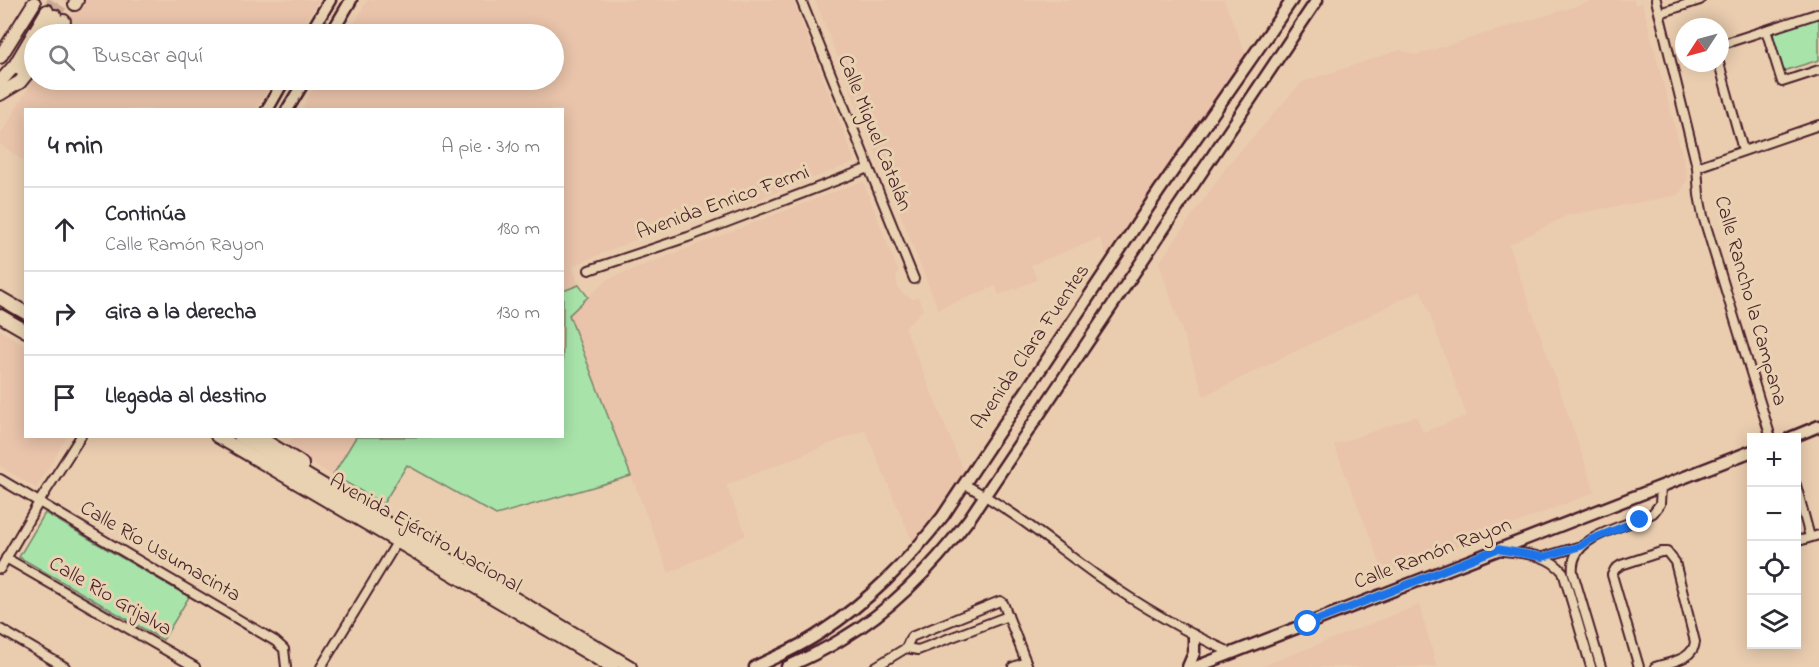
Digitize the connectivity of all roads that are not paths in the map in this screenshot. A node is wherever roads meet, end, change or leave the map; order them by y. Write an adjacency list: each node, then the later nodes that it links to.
1 (330, 0): 16 (street)
2 (351, 0): 17 (street)
3 (801, 0): 39 (street, Calle Miguel Catalán)
4 (1292, 0): 56 (street, Avenida Clara Fuentes)
5 (1317, 0): 59 (street, Avenida Clara Fuentes)
6 (1656, 0): 10 (street, Calle Rancho la Campana)
7 (1700, 0): 10 (street)
8 (48, 12): 11 (main road); 12 (main road); 13 (main road); 14 (main road); 15 (main road)
9 (1819, 13): 18 (street)
10 (1660, 14): 38 (street, Calle Rancho la Campana)
11 (35, 24)
12 (39, 24)
13 (40, 24)
14 (45, 24)
15 (52, 24)
16 (316, 24)
17 (337, 24)
18 (1766, 30): 21 (street); 25 (street)
19 (24, 34): 23 (main road)
20 (24, 42): 27 (main road)
21 (1729, 42)
22 (24, 50): 29 (main road)
23 (0, 57)
24 (24, 64): 30 (main road)
25 (1819, 70)
26 (1721, 72): 37 (street)
27 (0, 73)
28 (24, 77): 33 (main road)
29 (0, 82)
30 (0, 89)
31 (278, 90): 34 (street)
32 (298, 90): 35 (street)
33 (0, 94)
34 (268, 108)
35 (288, 108)
36 (1819, 125): 37 (street)
37 (1743, 150): 38 (street)
38 (1697, 167): 47 (street, Calle Rancho la Campana)
39 (869, 168): 40 (street, Avenida Enrico Fermi); 41 (street, Calle Miguel Catalán)
40 (589, 270)
41 (914, 279)
42 (0, 298): 43 (main road)
43 (24, 312)
44 (0, 316): 45 (main road)
45 (24, 330)
46 (1819, 426): 48 (street)
47 (1769, 433)
48 (1801, 433)
49 (80, 438): 60 (street)
50 (221, 438): 62 (main road, Avenida Ejército Nacional)
51 (243, 438): 54 (main road, Avenida Ejército Nacional)
52 (260, 438): 54 (main road)
53 (1747, 453): 57 (street, Calle Ramón Rayon)
54 (303, 473): 62 (main road, Avenida Ejército Nacional)
55 (0, 478): 60 (street, Calle Río Usumacinta)
56 (964, 483): 59 (street); 82 (street, Avenida Clara Fuentes)
57 (1661, 486): 65 (street); 66 (street, Calle Ramón Rayon)
58 (1798, 487): 63 (street)
59 (985, 495): 72 (street); 83 (street, Avenida Clara Fuentes)
60 (39, 502): 68 (street); 78 (street, Calle Río Usumacinta)
61 (1819, 535): 63 (street)
62 (400, 536): 79 (street); 80 (main road, Avenida Ejército Nacional); 81 (main road, Avenida Ejército Nacional)
63 (1810, 537): 64 (street)
64 (1801, 538)
65 (1581, 546): 67 (street); 89 (street)
66 (1497, 549): 67 (street); 74 (street, Calle Ramón Rayon)
67 (1543, 557): 88 (street)
68 (6, 558): 69 (street); 77 (street, Calle Río Grijalva)
69 (0, 569)
70 (1008, 616): 73 (street); 73 (street); 75 (street)
71 (0, 629): 76 (street)
72 (1194, 636): 74 (street); 86 (street)
73 (906, 648): 84 (street)
74 (1232, 653): 87 (street, Calle Ramón Rayon)
75 (1027, 664): 85 (street)
76 (65, 667)
77 (195, 667)
78 (286, 667)
79 (321, 667)
80 (612, 667)
81 (630, 667)
82 (755, 667)
83 (787, 667)
84 (875, 667)
85 (1013, 667)
86 (1188, 667)
87 (1196, 667)
88 (1591, 667)
89 (1601, 667)
90 (1639, 667): 91 (street)
91 (1655, 667)

